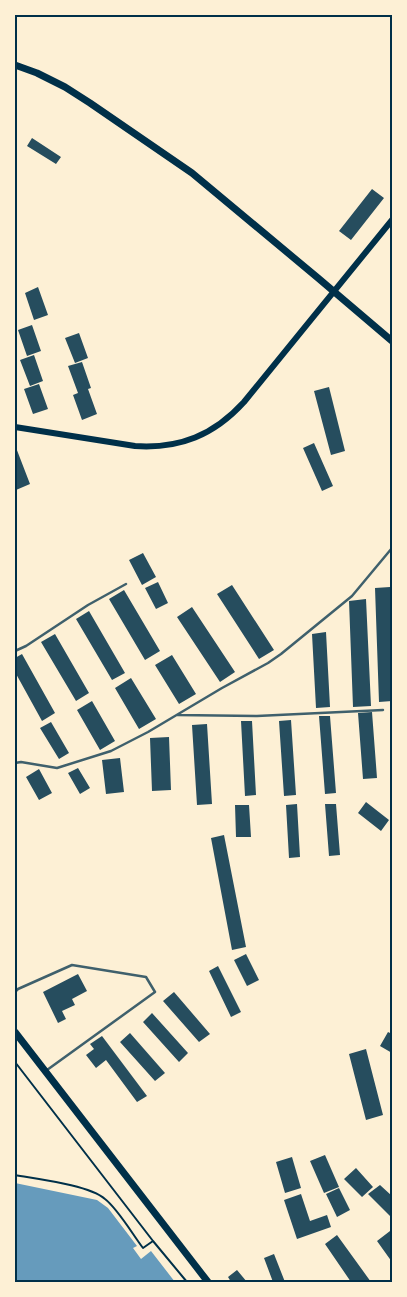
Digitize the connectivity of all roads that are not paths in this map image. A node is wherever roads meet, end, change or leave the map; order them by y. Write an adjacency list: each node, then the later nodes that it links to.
1 (15, 65): 3 (main road)
2 (392, 220): 3 (main road)
3 (334, 292): 4 (main road); 5 (main road)
4 (392, 342)
5 (15, 427)
6 (392, 548): 10 (lane)
7 (126, 584): 8 (lane)
8 (15, 650)
9 (383, 710): 10 (lane)
10 (176, 715): 11 (lane)
11 (15, 763)
12 (15, 992): 14 (lane)
13 (15, 1032): 14 (main road)
14 (45, 1071): 15 (main road)
15 (208, 1282)

